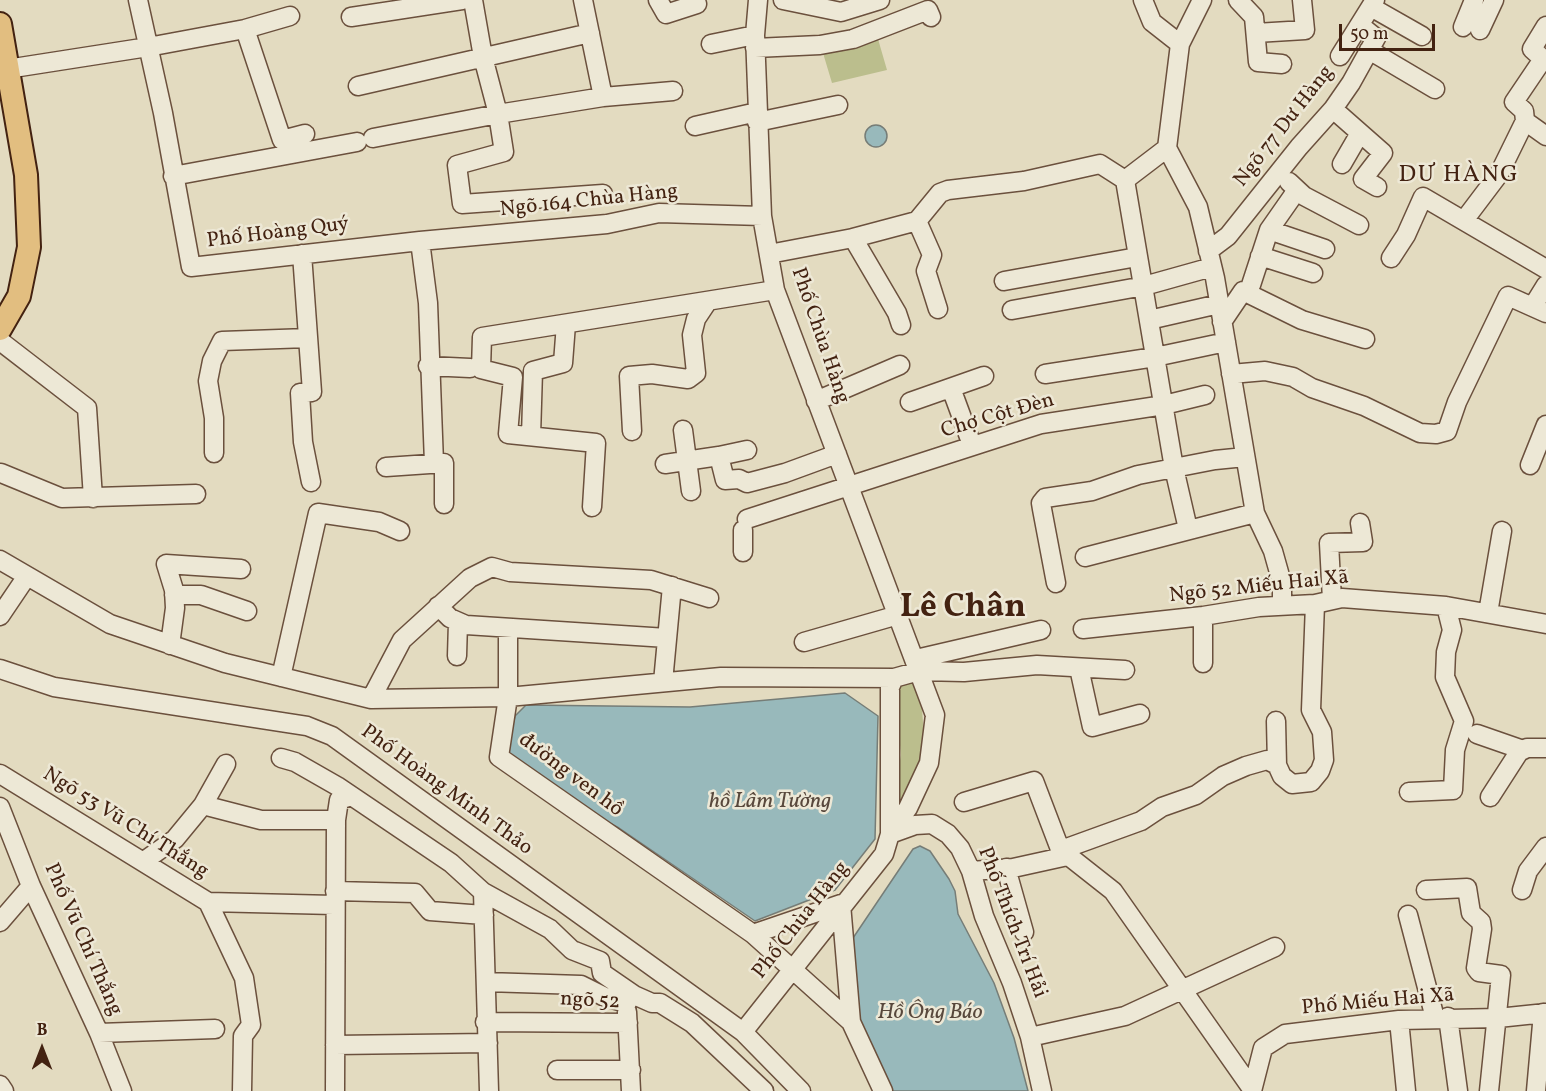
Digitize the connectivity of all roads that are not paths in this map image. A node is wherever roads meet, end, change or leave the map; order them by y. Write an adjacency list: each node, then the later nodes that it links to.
1 (138, 0): 30 (street, Phố Hoàng Quý)
2 (462, 0): 18 (street)
3 (473, 0): 33 (street)
4 (583, 0): 24 (street)
5 (658, 0): 15 (street)
6 (758, 0): 27 (street, Phố Chùa Hàng)
7 (783, 0): 8 (street)
8 (880, 0)
9 (1143, 0): 29 (street)
10 (1202, 0): 29 (street)
11 (1238, 0): 25 (street)
12 (1302, 0): 25 (street)
13 (1474, 0): 14 (street)
14 (1494, 0)
15 (697, 4)
16 (1373, 4): 21 (street); 26 (street)
17 (290, 16): 23 (street)
18 (351, 17)
19 (931, 17): 27 (street)
20 (0, 24): 35 (main road)
21 (1361, 26): 31 (street); 32 (street)
22 (1546, 26): 44 (street)
23 (244, 28): 30 (street); 47 (street)
24 (590, 33): 33 (street); 39 (street)
25 (1256, 33): 34 (street)
26 (1422, 36)
27 (755, 42): 28 (street); 43 (street, Phố Chùa Hàng)
28 (711, 44)
29 (1180, 44): 49 (street)
30 (148, 47): 35 (street); 52 (street, Phố Hoàng Quý)
31 (1369, 50): 37 (street); 41 (street, Ngõ 77 Dư Hàng)
32 (1340, 56)
33 (483, 57): 36 (street); 42 (street)
34 (1282, 64)
35 (3, 69): 87 (main road)
36 (358, 86)
37 (1435, 89)
38 (673, 91): 39 (street)
39 (603, 97): 42 (street)
40 (838, 105): 43 (street)
41 (1333, 109): 46 (street); 51 (street, Ngõ 77 Dư Hàng)
42 (498, 114): 52 (street); 56 (street)
43 (757, 117): 45 (street); 57 (street, Phố Chùa Hàng)
44 (1525, 121): 48 (street); 58 (street)
45 (695, 126)
46 (1360, 133): 50 (street); 54 (street)
47 (305, 134)
48 (1546, 136)
49 (1167, 148): 53 (street); 70 (street)
50 (1342, 164)
51 (1279, 172): 55 (street); 70 (street, Ngõ 77 Dư Hàng)
52 (173, 176): 65 (street, Phố Hoàng Quý)
53 (1125, 180): 59 (street); 68 (street)
54 (1377, 187)
55 (1297, 190): 60 (street); 61 (street)
56 (603, 194)
57 (762, 216): 63 (street, Ngõ 164 Chùa Hàng); 66 (street, Phố Chùa Hàng)
58 (1465, 219): 69 (street); 71 (street)
59 (916, 221): 62 (street); 80 (street)
60 (1359, 225)
61 (1269, 230): 64 (street); 67 (street)
62 (853, 238): 66 (street); 86 (street)
63 (420, 242): 65 (street, Phố Hoàng Quý); 94 (street)
64 (1325, 249)
65 (302, 254): 88 (street)
66 (769, 254): 77 (street, Phố Chùa Hàng)
67 (1260, 256): 72 (street); 74 (street)
68 (1137, 257): 73 (street); 76 (street)
69 (1391, 258)
70 (1210, 259): 76 (street); 79 (street)
71 (1546, 269)
72 (1313, 273)
73 (1004, 281)
74 (1251, 285)
75 (1546, 285): 82 (street)
76 (1144, 286): 81 (street); 83 (street)
77 (775, 290): 78 (street); 101 (street, Phố Chùa Hàng)
78 (708, 301): 85 (street); 106 (street)
79 (1219, 304): 83 (street); 84 (street)
80 (938, 309)
81 (1012, 310)
82 (1540, 310): 98 (street)
83 (1149, 320): 92 (street)
84 (1222, 322): 89 (street); 91 (street)
85 (566, 324): 107 (street); 107 (street)
86 (901, 325)
87 (0, 328)
88 (308, 338): 110 (street); 121 (street)
89 (1365, 339)
90 (0, 342): 125 (street)
91 (1226, 342): 92 (street); 98 (street)
92 (1155, 357): 96 (street); 103 (street)
93 (900, 365): 101 (street)
94 (428, 366): 95 (street); 115 (street)
95 (470, 368)
96 (1045, 374)
97 (984, 376): 99 (street)
98 (1232, 381): 113 (street)
99 (951, 388): 102 (street); 108 (street)
100 (1205, 395): 103 (street, Chợ Cột Đèn)
101 (816, 401): 111 (street, Phố Chùa Hàng)
102 (910, 402)
103 (1164, 405): 108 (street, Chợ Cột Đèn); 119 (street)
104 (1546, 425): 117 (street)
105 (683, 430): 114 (street)
106 (632, 431)
107 (531, 436): 127 (street)
108 (972, 445): 122 (street, Chợ Cột Đèn)
109 (747, 450): 112 (street)
110 (214, 453)
111 (837, 454): 112 (street); 122 (street, Phố Chùa Hàng)
112 (719, 456): 114 (street)
113 (1245, 457): 119 (street); 128 (street)
114 (688, 462): 116 (street); 123 (street)
115 (434, 463): 118 (street); 126 (street)
116 (665, 464)
117 (1530, 465)
118 (386, 467)
119 (1174, 468): 130 (street); 138 (street)
120 (1, 473): 125 (street)
121 (311, 482)
122 (848, 488): 133 (street, Chợ Cột Đèn); 148 (street, Phố Chùa Hàng)
123 (691, 491)
124 (196, 494): 125 (street)
125 (93, 498)
126 (444, 504)
127 (592, 507)
128 (1255, 513): 130 (street); 143 (street)
129 (1360, 523): 142 (street)
130 (1188, 529): 134 (street)
131 (400, 531): 165 (street)
132 (1502, 531): 147 (street)
133 (743, 552)
134 (1084, 557)
135 (0, 560): 137 (street)
136 (241, 569): 140 (street)
137 (27, 576): 149 (street); 158 (street)
138 (1056, 583)
139 (672, 586): 141 (street); 144 (street); 156 (street)
140 (174, 596): 146 (street); 158 (street)
141 (709, 598)
142 (1324, 602): 143 (street, Ngõ 52 Miếu Hai Xã); 145 (street, Ngõ 52 Miếu Hai Xã); 177 (street)
143 (1282, 605): 150 (street, Ngõ 52 Miếu Hai Xã)
144 (438, 606): 151 (street); 169 (street)
145 (1446, 606): 147 (street, Ngõ 52 Miếu Hai Xã); 179 (street)
146 (247, 611)
147 (1488, 613): 152 (street, Ngõ 52 Miếu Hai Xã)
148 (898, 615): 157 (street); 161 (street, Phố Chùa Hàng)
149 (0, 616)
150 (1203, 616): 154 (street, Ngõ 52 Miếu Hai Xã); 160 (street)
151 (458, 622): 153 (street); 159 (street)
152 (1546, 624)
153 (508, 629): 156 (street); 168 (street)
154 (1083, 629)
155 (1041, 630): 161 (street)
156 (667, 638): 167 (street)
157 (804, 642)
158 (170, 645): 165 (street)
159 (457, 656)
160 (1203, 663)
161 (917, 665): 162 (street); 166 (street); 186 (street, Phố Chùa Hàng)
162 (1078, 668): 164 (street); 170 (street)
163 (0, 669): 217 (street, Phố Hoàng Minh Thảo)
164 (1125, 670)
165 (281, 677): 169 (street)
166 (894, 678): 167 (street); 186 (street, Phố Chùa Hàng)
167 (663, 682): 168 (street)
168 (508, 697): 169 (street); 203 (street, đường ven hồ)
169 (371, 699)
170 (1140, 714)
171 (1276, 721): 177 (street)
172 (1477, 734): 174 (street)
173 (1546, 748): 174 (street)
174 (1523, 750): 181 (street)
175 (281, 758): 180 (street)
176 (226, 764): 183 (street)
177 (1277, 765): 188 (street)
178 (0, 774): 189 (street, Ngõ 53 Vũ Chí Thắng)
179 (1409, 792)
180 (352, 796): 185 (street); 195 (street)
181 (1490, 797)
182 (964, 802): 188 (street)
183 (203, 805): 185 (street); 189 (street)
184 (0, 807): 192 (street, Phố Vũ Chí Thắng)
185 (336, 820): 196 (street)
186 (890, 834): 191 (street, Phố Thích Trí Hải); 198 (street, Phố Chùa Hàng)
187 (1546, 847): 194 (street)
188 (1061, 850): 190 (street); 207 (street)
189 (144, 861): 197 (street, Ngõ 53 Vũ Chí Thắng)
190 (1006, 868): 191 (street); 202 (street)
191 (971, 871): 219 (street, Phố Thích Trí Hải)
192 (31, 886): 201 (street); 218 (street, Phố Vũ Chí Thắng)
193 (1426, 890): 211 (street)
194 (1522, 890)
195 (483, 892): 199 (street); 208 (street)
196 (334, 898): 197 (street); 199 (street); 221 (street)
197 (208, 902): 226 (street, Ngõ 53 Vũ Chí Thắng)
198 (841, 904): 203 (street); 205 (street, Phố Chùa Hàng); 214 (street)
199 (484, 915): 206 (street)
200 (1408, 915): 210 (street)
201 (0, 922)
202 (1024, 932)
203 (753, 934): 205 (street)
204 (1275, 947): 207 (street)
205 (793, 968): 214 (street); 217 (street, Phố Chùa Hàng)
206 (486, 982): 208 (street); 213 (street)
207 (1182, 991): 219 (street); 224 (street)
208 (631, 999): 215 (street); 230 (street)
209 (1544, 1013): 211 (street, Phố Miếu Hai Xã); 237 (street)
210 (1441, 1018): 211 (street, Phố Miếu Hai Xã); 212 (street, Phố Miếu Hai Xã); 235 (street)
211 (1498, 1018): 236 (street)
212 (1399, 1020): 224 (street, Phố Miếu Hai Xã); 234 (street)
213 (486, 1022): 215 (street, ngõ 52); 220 (street)
214 (851, 1022): 232 (street)
215 (628, 1023): 223 (street, ngõ 52)
216 (215, 1029): 218 (street)
217 (742, 1032): 231 (street, Phố Hoàng Minh Thảo)
218 (99, 1034): 225 (street, Phố Vũ Chí Thắng)
219 (1030, 1037): 233 (street, Phố Thích Trí Hải)
220 (488, 1043): 221 (street); 228 (street)
221 (335, 1045): 227 (street)
222 (557, 1070): 223 (street)
223 (631, 1070): 229 (street, ngõ 52)
224 (1252, 1090)
225 (122, 1091)
226 (242, 1091)
227 (335, 1091)
228 (489, 1091)
229 (631, 1091)
230 (764, 1091)
231 (801, 1091)
232 (883, 1091)
233 (1042, 1091)
234 (1406, 1091)
235 (1458, 1091)
236 (1489, 1091)
237 (1536, 1091)

